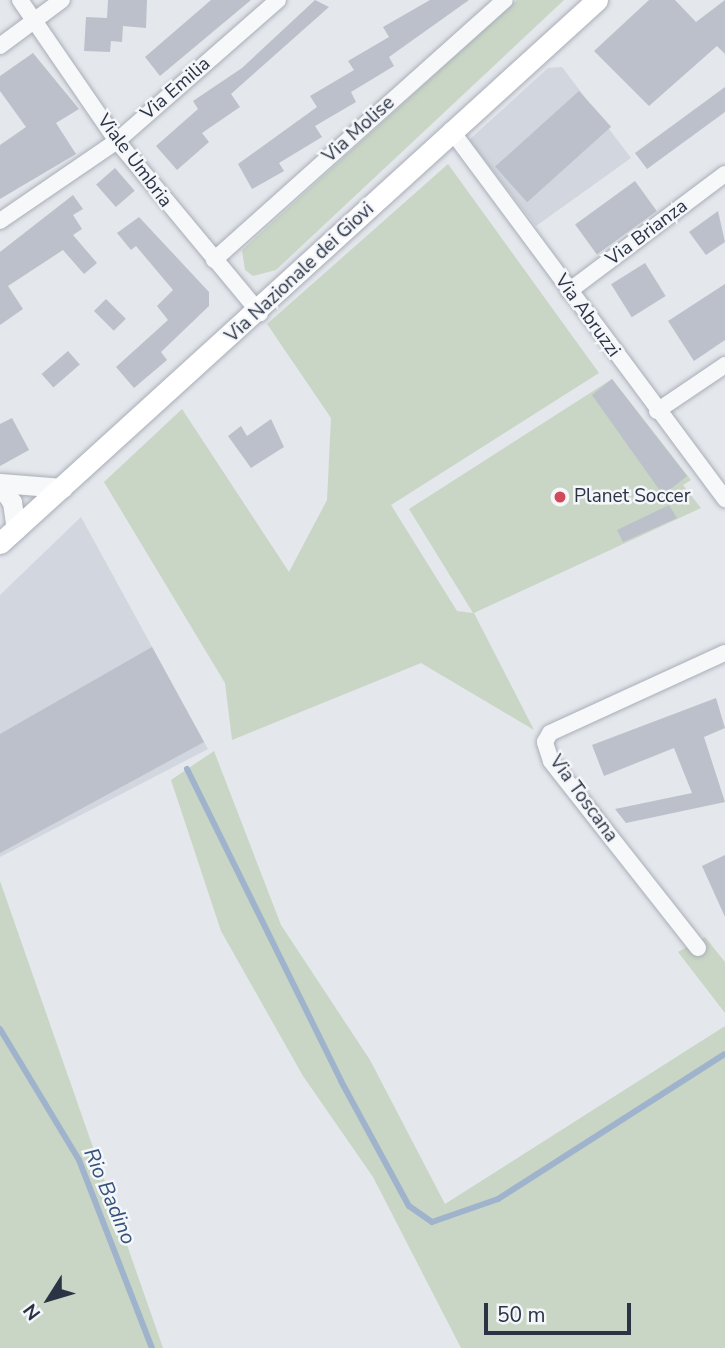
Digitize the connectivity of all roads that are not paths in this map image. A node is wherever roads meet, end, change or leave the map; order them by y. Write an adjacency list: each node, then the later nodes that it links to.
1 (20, 0): 6 (street, Viale Umbria)
2 (62, 0): 6 (street)
3 (278, 0): 9 (street, Via Emilia)
4 (505, 0): 12 (street, Via Molise)
5 (597, 0): 8 (main road, Via Nazionale dei Giovi)
6 (34, 22): 7 (street); 9 (street, Viale Umbria)
7 (0, 46)
8 (451, 131): 13 (street, Via Abruzzi); 14 (main road, Via Nazionale dei Giovi)
9 (117, 141): 11 (street, Via Emilia); 12 (street, Viale Umbria)
10 (725, 174): 13 (street, Via Brianza)
11 (0, 221)
12 (214, 260): 14 (street, Viale Umbria)
13 (569, 291): 16 (street, Via Abruzzi)
14 (260, 313): 18 (main road, Via Nazionale dei Giovi)
15 (725, 365): 16 (street)
16 (657, 411): 19 (street, Via Abruzzi)
17 (0, 484): 18 (street); 20 (street)
18 (63, 488): 20 (main road, Via Nazionale dei Giovi)
19 (725, 499)
20 (8, 536)
21 (725, 653): 22 (street, Via Toscana)
22 (698, 948)

